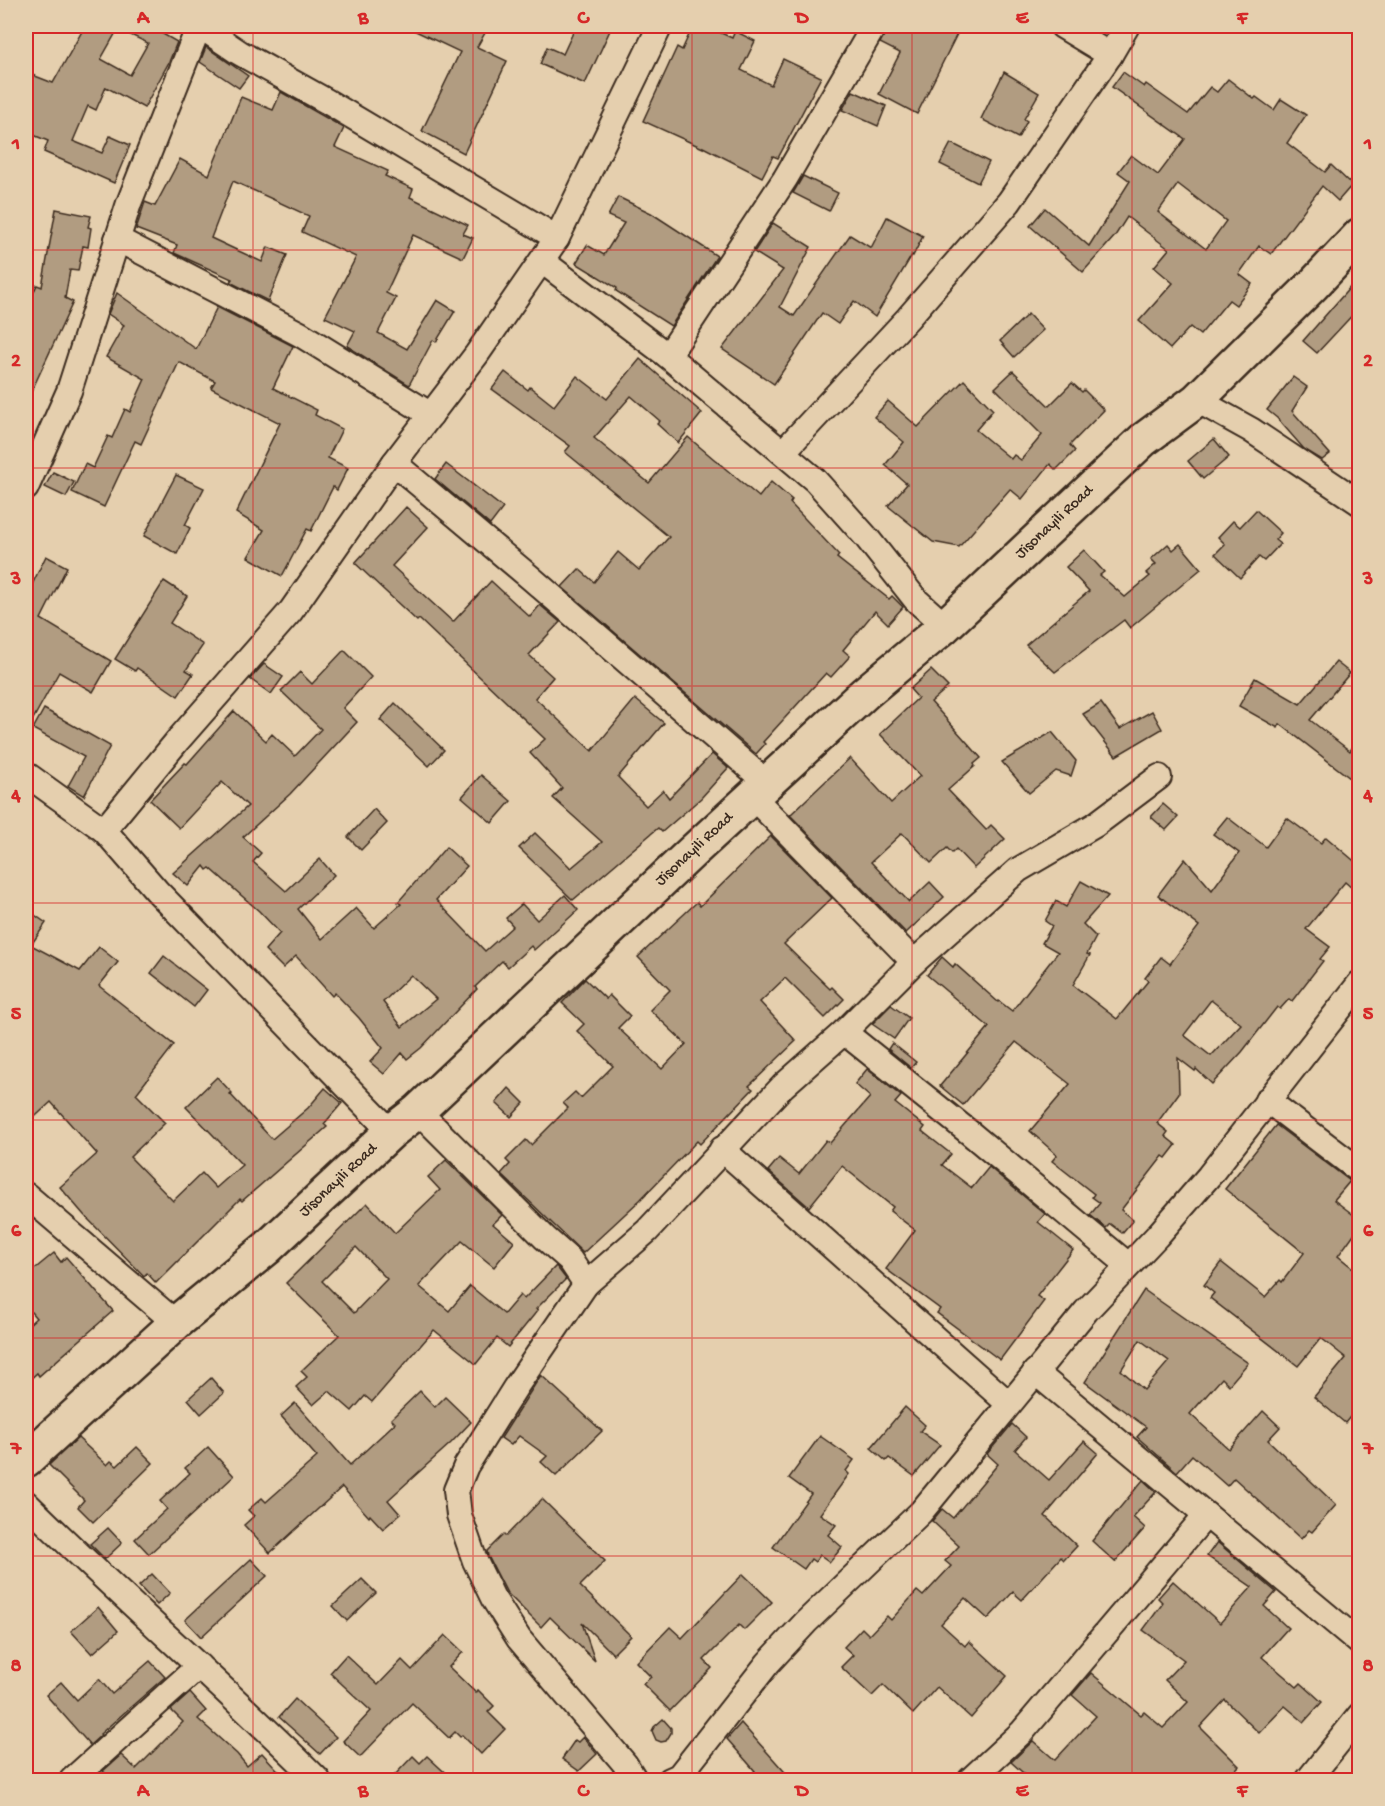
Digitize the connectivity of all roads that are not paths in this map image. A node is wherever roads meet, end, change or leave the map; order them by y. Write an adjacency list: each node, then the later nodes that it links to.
1 (200, 26): 8 (street); 9 (street)
2 (660, 26): 8 (street)
3 (874, 26): 11 (street)
4 (1062, 26): 6 (street)
5 (1127, 26): 6 (street)
6 (1110, 55): 14 (street)
7 (1359, 235): 12 (street, Jisonayili Road)
8 (556, 238): 10 (street)
9 (117, 239): 13 (street); 16 (street)
10 (542, 261): 11 (street); 13 (street)
11 (668, 356): 14 (street)
12 (1197, 400): 17 (street); 18 (street, Jisonayili Road)
13 (431, 415): 15 (street)
14 (783, 452): 18 (street)
15 (394, 463): 21 (street); 22 (street)
16 (26, 488)
17 (1359, 503)
18 (945, 626): 21 (street, Jisonayili Road)
19 (26, 774): 22 (street)
20 (1159, 777): 23 (street)
21 (760, 790): 23 (street); 27 (street, Jisonayili Road)
22 (104, 830): 28 (street)
23 (914, 962): 25 (street)
24 (1359, 983): 26 (street)
25 (844, 1032): 29 (street); 32 (street)
26 (1267, 1100): 30 (street); 32 (street)
27 (418, 1111): 28 (street, Jisonayili Road); 33 (street)
28 (391, 1132): 34 (street, Jisonayili Road)
29 (722, 1149): 33 (street); 36 (street)
30 (1359, 1171)
31 (26, 1195): 34 (street)
32 (1128, 1265): 35 (street)
33 (586, 1284): 45 (street)
34 (176, 1323): 37 (street, Jisonayili Road)
35 (1035, 1372): 36 (street); 39 (street)
36 (1009, 1404): 47 (street)
37 (26, 1460)
38 (26, 1503): 41 (street)
39 (1206, 1515): 40 (street); 48 (street)
40 (1359, 1643)
41 (199, 1666): 43 (street); 44 (street)
42 (1359, 1715): 49 (street)
43 (72, 1780)
44 (318, 1780)
45 (635, 1780): 46 (street)
46 (646, 1780)
47 (669, 1780)
48 (970, 1780)
49 (1308, 1780)

